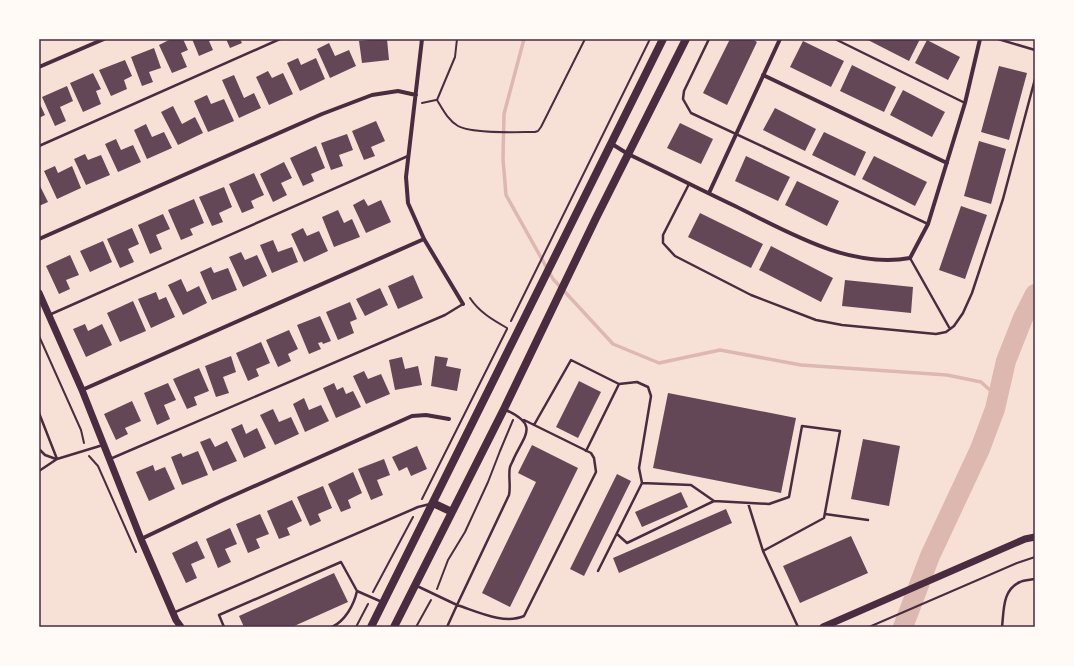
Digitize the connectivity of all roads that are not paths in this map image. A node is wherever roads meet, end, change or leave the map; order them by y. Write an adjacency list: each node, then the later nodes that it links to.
1 (104, 39): 12 (street)
2 (280, 39): 19 (lane)
3 (422, 39): 15 (street)
4 (663, 39): 18 (main road)
5 (686, 39): 20 (main road)
6 (709, 39): 17 (lane)
7 (780, 39): 13 (street)
8 (836, 39): 16 (lane)
9 (980, 39): 16 (street)
10 (998, 39): 11 (lane)
11 (1035, 50)
12 (39, 67)
13 (763, 75): 17 (street); 22 (street)
14 (1035, 79): 32 (lane)
15 (416, 95): 21 (street); 26 (street)
16 (965, 103): 22 (street)
17 (737, 135): 24 (street); 25 (lane)
18 (612, 144): 20 (street); 48 (main road)
19 (39, 146)
20 (628, 154): 23 (street); 35 (main road)
21 (408, 156): 27 (street); 31 (lane)
22 (947, 163): 25 (street)
23 (689, 183): 24 (street); 32 (lane)
24 (709, 193): 28 (street)
25 (928, 224): 28 (street)
26 (39, 239)
27 (424, 239): 30 (street); 34 (street)
28 (910, 258): 32 (lane)
29 (39, 293): 31 (street)
30 (463, 304): 44 (lane)
31 (49, 315): 34 (street)
32 (950, 328)
33 (618, 384): 39 (lane); 42 (lane); 46 (lane)
34 (82, 390): 40 (street)
35 (504, 409): 38 (lane); 50 (main road)
36 (39, 412): 43 (lane)
37 (449, 419): 55 (street)
38 (524, 420): 39 (lane); 62 (lane)
39 (534, 426): 42 (lane)
40 (104, 444): 43 (lane); 44 (street)
41 (39, 449): 43 (lane)
42 (586, 451): 62 (lane)
43 (57, 459): 45 (lane)
44 (109, 459): 55 (street)
45 (39, 471)
46 (642, 483): 47 (lane); 53 (lane)
47 (714, 501): 49 (lane); 53 (lane)
48 (433, 503): 50 (main road); 61 (main road); 63 (lane)
49 (748, 503): 51 (lane); 56 (lane)
50 (452, 512): 59 (main road)
51 (825, 514): 52 (lane); 56 (lane)
52 (868, 520)
53 (617, 534): 57 (lane)
54 (1035, 536): 64 (street)
55 (141, 538): 63 (street)
56 (763, 551): 71 (lane)
57 (598, 571)
58 (1035, 579): 72 (lane)
59 (415, 584): 62 (lane); 69 (main road)
60 (357, 591): 61 (lane); 66 (lane); 67 (lane)
61 (383, 603): 68 (main road)
62 (457, 605): 70 (lane)
63 (173, 613): 65 (street)
64 (826, 626)
65 (181, 627)
66 (224, 627)
67 (332, 627)
68 (371, 627)
69 (394, 627)
70 (447, 627)
71 (798, 627)
72 (1002, 627)

